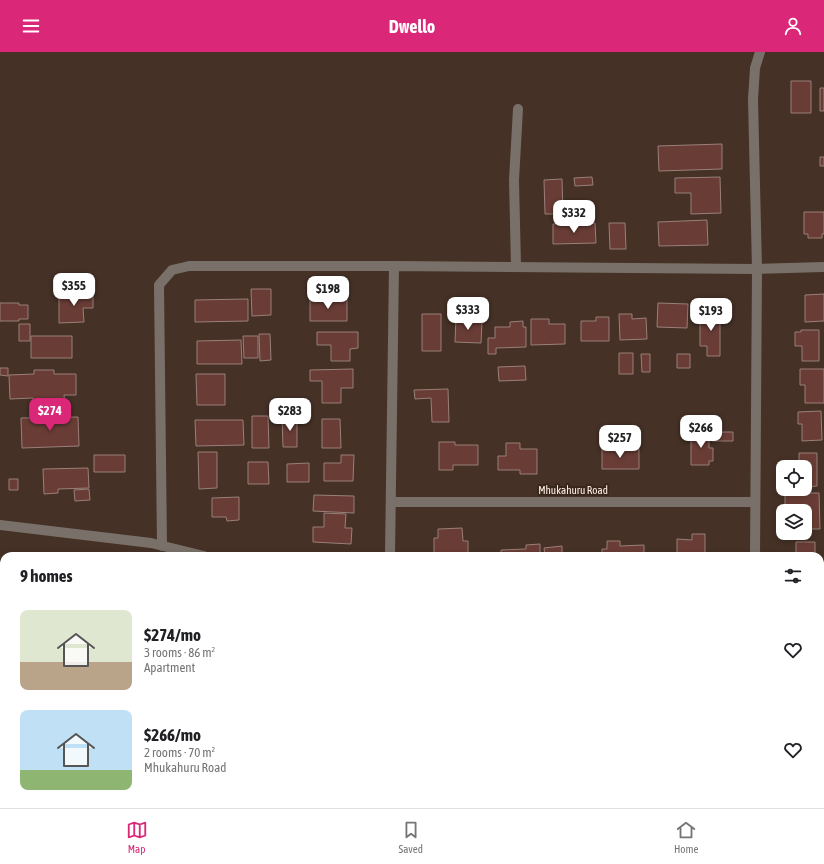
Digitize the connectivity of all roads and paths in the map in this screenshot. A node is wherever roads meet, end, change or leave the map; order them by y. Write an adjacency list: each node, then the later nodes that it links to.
1 (760, 52): 6 (street)
2 (518, 109): 4 (street)
3 (394, 266): 4 (street); 7 (street); 10 (street)
4 (516, 267): 6 (street)
5 (824, 267): 6 (street)
6 (758, 269): 8 (street)
7 (391, 502): 8 (street, Mhukahuru Road); 12 (street)
8 (755, 502): 13 (street)
9 (0, 525): 10 (street)
10 (162, 546): 11 (street)
11 (187, 552)
12 (390, 552)
13 (754, 552)

